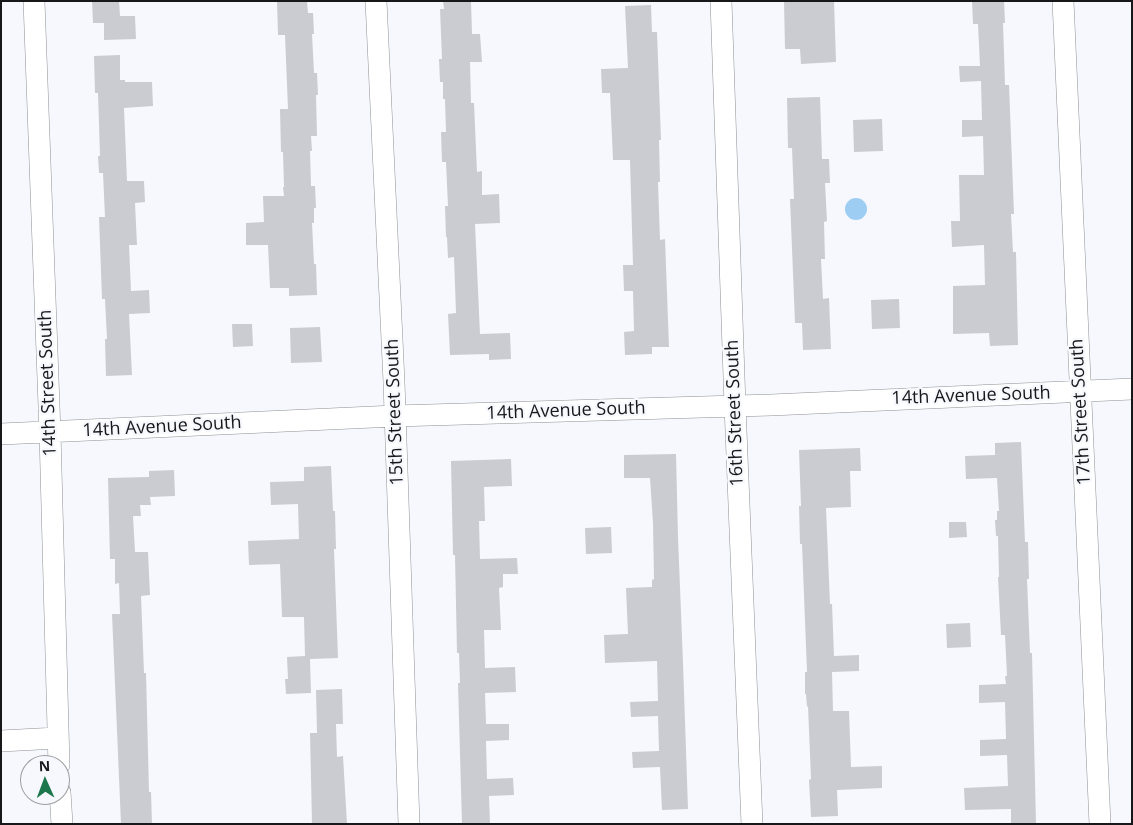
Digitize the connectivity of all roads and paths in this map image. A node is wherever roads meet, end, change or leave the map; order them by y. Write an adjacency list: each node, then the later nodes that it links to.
1 (34, 1): 9 (street, 14th Street South)
2 (376, 1): 8 (street, 15th Street South)
3 (721, 1): 7 (street, 16th Street South)
4 (1063, 1): 6 (street, 17th Street South)
5 (1132, 389): 6 (street, 14th Avenue South)
6 (1080, 391): 7 (street, 14th Avenue South); 18 (street, 17th Street South)
7 (735, 406): 8 (street, 14th Avenue South); 17 (street, 16th Street South)
8 (395, 416): 9 (street, 14th Avenue South); 16 (street, 15th Street South)
9 (50, 433): 10 (street, 14th Avenue South); 11 (street, 14th Street South)
10 (1, 434)
11 (57, 738): 12 (street); 13 (street, 14th Street South)
12 (1, 741)
13 (58, 755)
14 (61, 805): 15 (street)
15 (62, 824)
16 (409, 824)
17 (752, 824)
18 (1100, 824)

